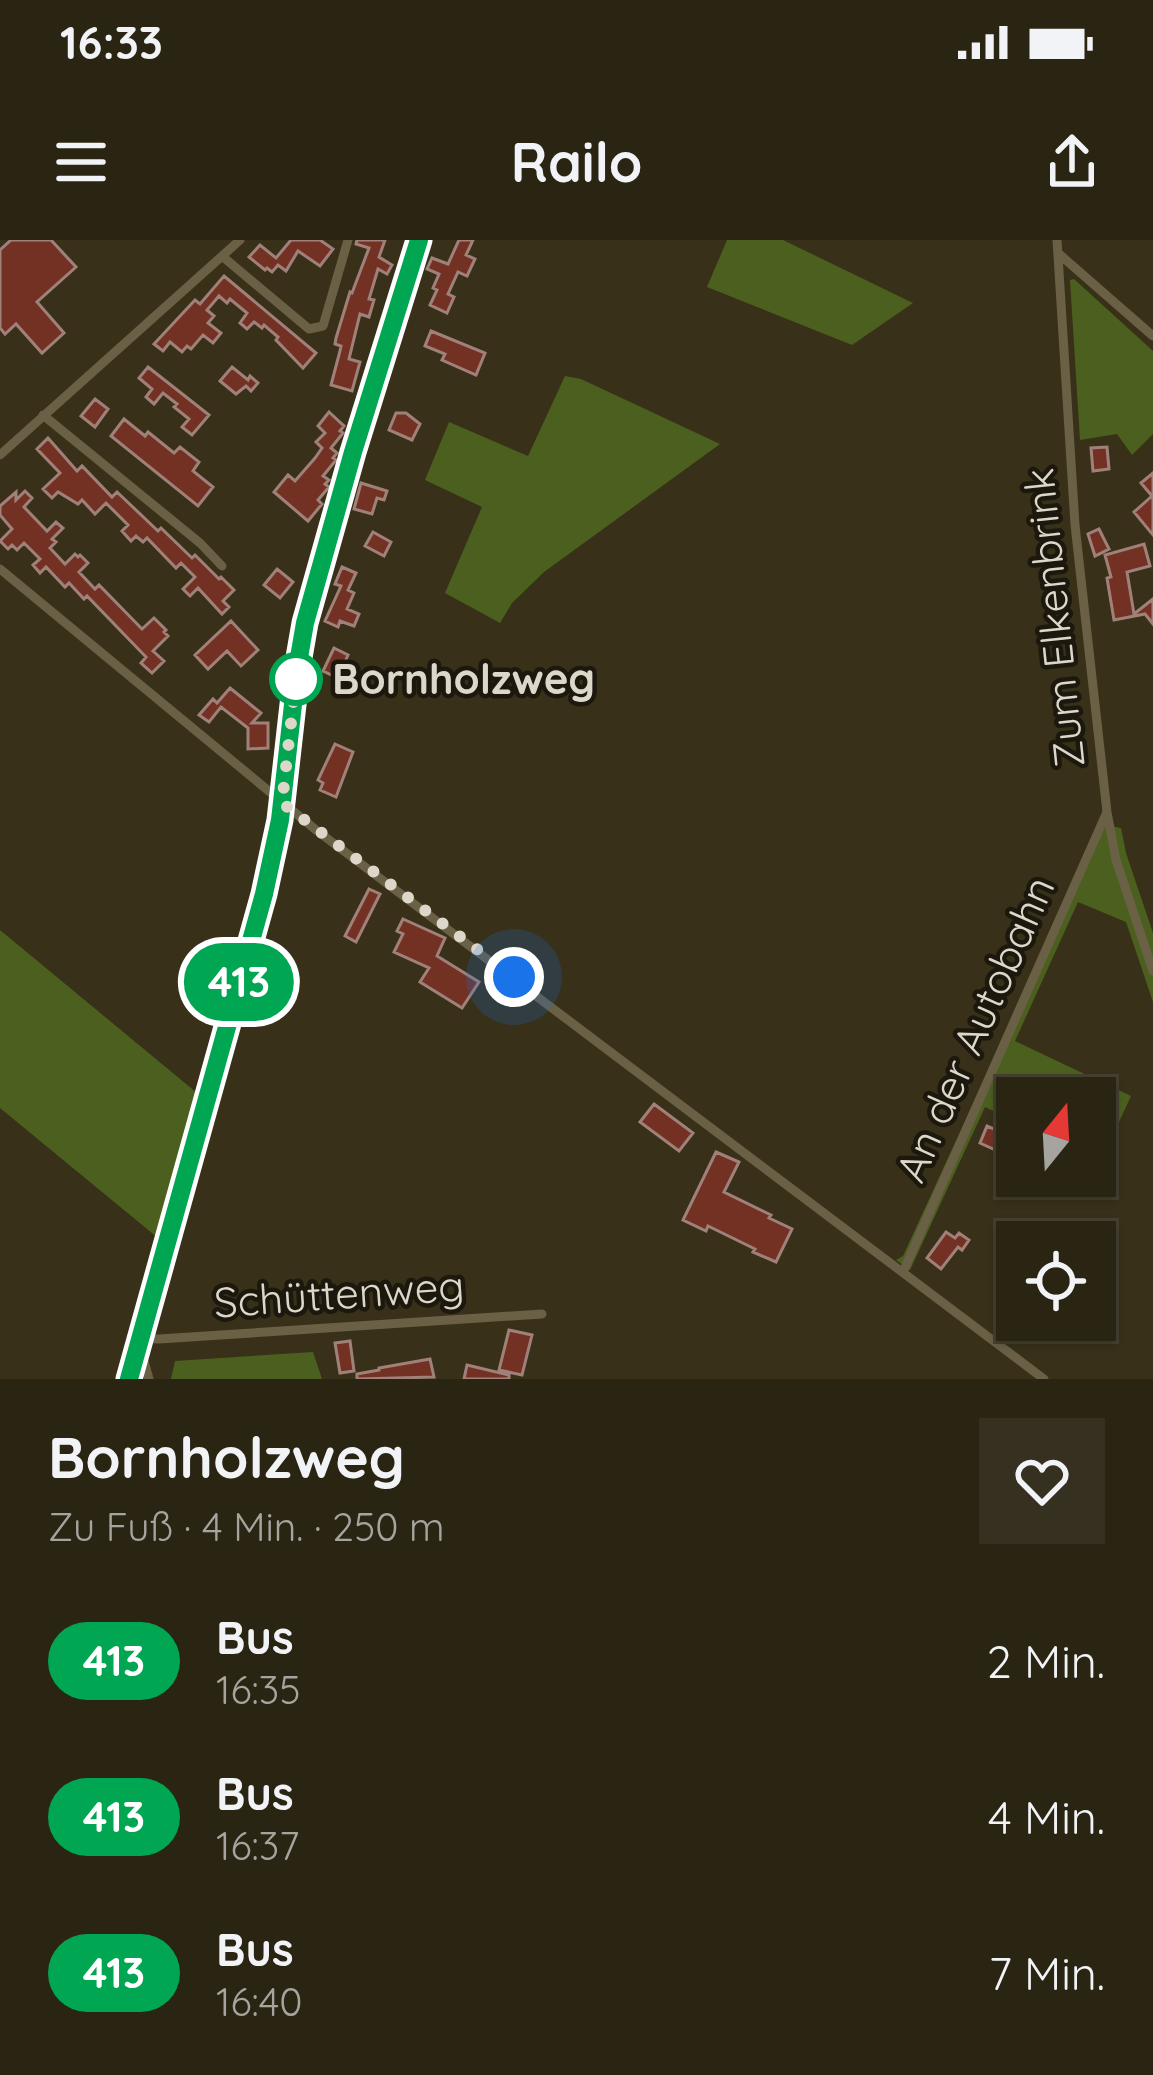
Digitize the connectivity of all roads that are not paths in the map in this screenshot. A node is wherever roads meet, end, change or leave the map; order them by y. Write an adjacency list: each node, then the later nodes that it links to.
1 (240, 240): 5 (street)
2 (348, 240): 5 (street)
3 (418, 240): 11 (street)
4 (1057, 246): 6 (street); 12 (street, Zum Elkenbrink)
5 (222, 256): 7 (street)
6 (1153, 336)
7 (43, 415): 8 (street); 9 (street)
8 (0, 455)
9 (222, 566)
10 (0, 569): 11 (street)
11 (282, 803): 16 (street); 18 (street)
12 (1107, 812): 13 (street, An der Autobahn); 14 (street, Zum Elkenbrink)
13 (1088, 857): 14 (street); 16 (street, An der Autobahn)
14 (1116, 860): 15 (street, Zum Elkenbrink)
15 (1153, 970)
16 (903, 1273): 22 (street)
17 (542, 1314): 18 (street, Schüttenweg)
18 (140, 1338): 19 (street)
19 (135, 1356): 20 (street); 21 (street)
20 (129, 1379)
21 (149, 1379)
22 (1044, 1379)

